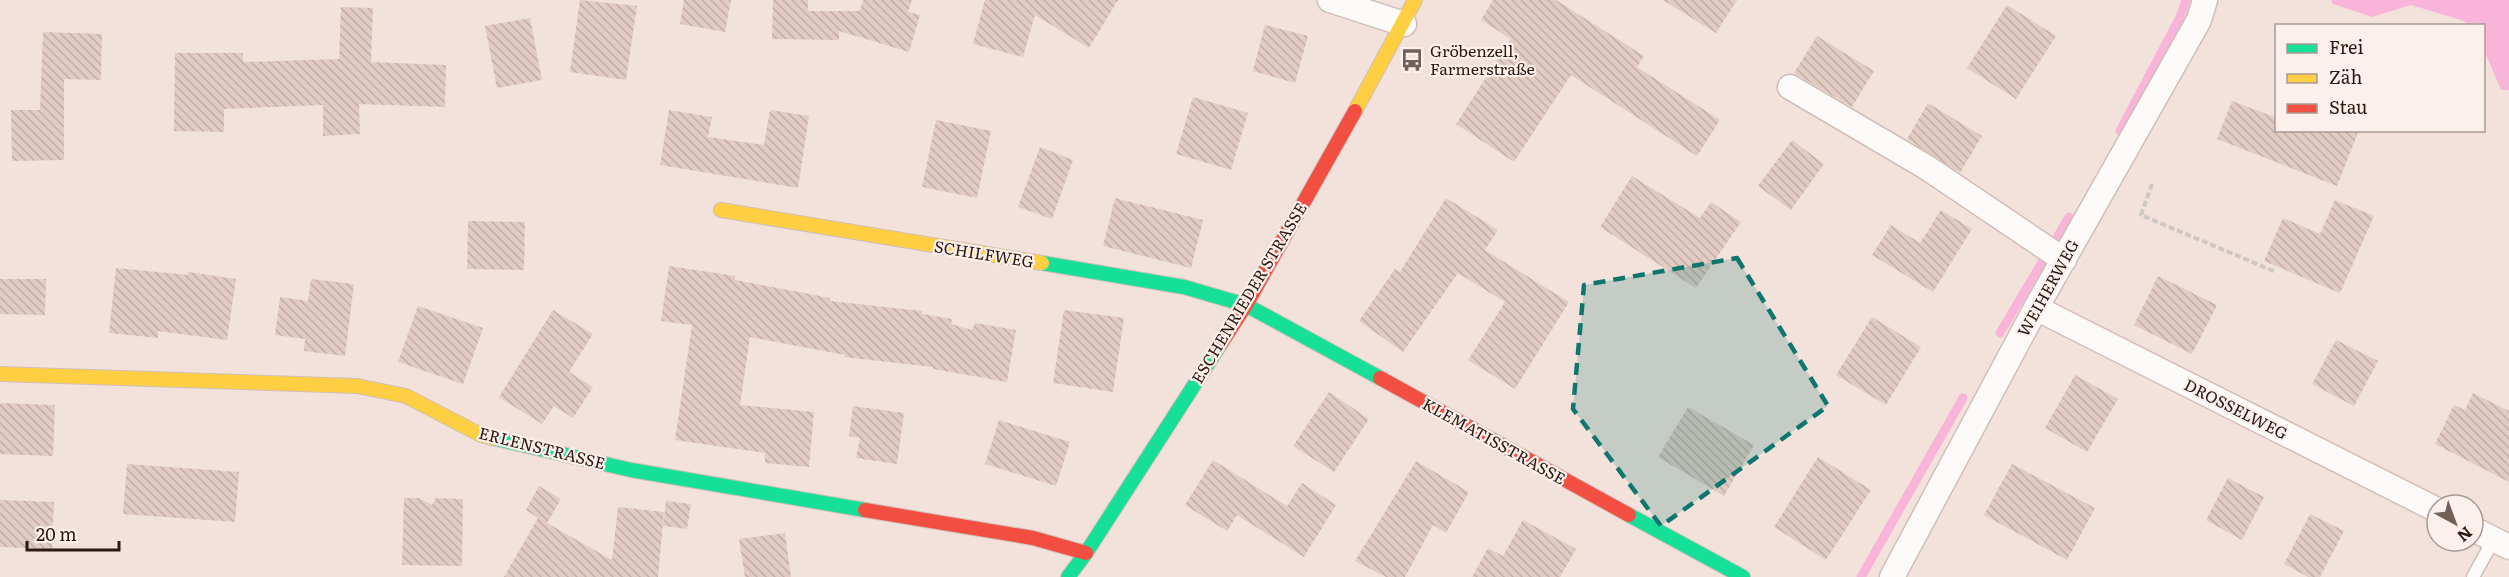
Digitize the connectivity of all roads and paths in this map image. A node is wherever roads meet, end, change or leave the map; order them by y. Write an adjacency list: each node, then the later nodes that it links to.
1 (1330, 0): 4 (street)
2 (1415, 0): 4 (street, ESCHENRIEDER STRASSE)
3 (2205, 0): 8 (street, WEIHERWEG)
4 (1404, 24): 10 (street, ESCHENRIEDER STRASSE)
5 (1790, 87): 8 (street)
6 (2152, 184): 9 (path)
7 (721, 210): 10 (street, SCHILFWEG)
8 (2054, 253): 11 (street, WEIHERWEG)
9 (2277, 272)
10 (1246, 305): 15 (street, ESCHENRIEDER STRASSE); 17 (street, KLEMATISSTRASSE)
11 (2036, 308): 13 (street, DROSSELWEG); 18 (street, WEIHERWEG)
12 (0, 374): 15 (street, ERLENSTRASSE)
13 (2425, 504)
14 (2492, 538): 19 (lane)
15 (1086, 553): 16 (street, ESCHENRIEDER STRASSE)
16 (1068, 577)
17 (1743, 577)
18 (1892, 577)
19 (2473, 577)

